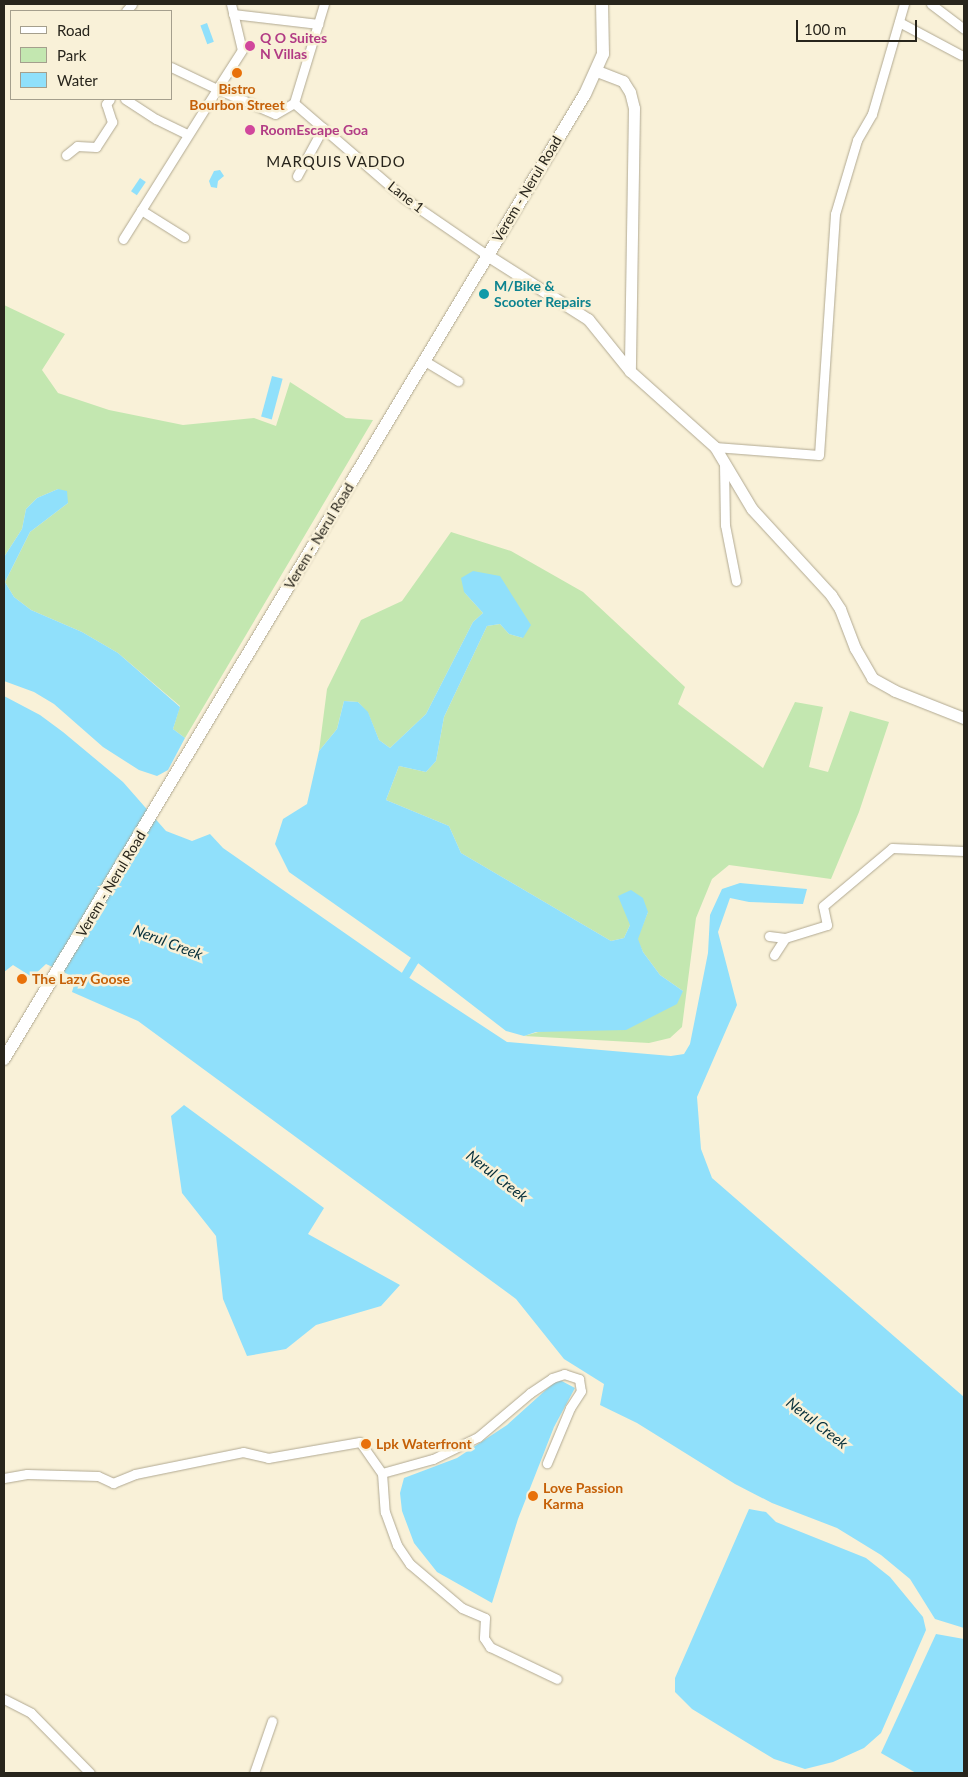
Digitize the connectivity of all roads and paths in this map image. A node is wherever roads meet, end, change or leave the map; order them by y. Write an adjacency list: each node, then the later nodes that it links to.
1 (231, 4): 6 (street)
2 (324, 4): 8 (street)
3 (602, 4): 12 (main road, Verem - Nerul Road)
4 (904, 4): 7 (street)
5 (931, 4): 9 (street)
6 (234, 14): 8 (street); 13 (street)
7 (899, 22): 10 (street); 28 (street)
8 (318, 24): 16 (street)
9 (964, 29)
10 (961, 55)
11 (172, 67): 13 (street)
12 (597, 72): 24 (main road, Verem - Nerul Road); 26 (street)
13 (217, 89): 16 (street); 18 (street)
14 (109, 100): 19 (street)
15 (127, 100): 18 (street)
16 (294, 103): 17 (street, Lane 1)
17 (323, 128): 20 (street); 24 (street, Lane 1)
18 (187, 134): 21 (street)
19 (66, 155)
20 (296, 176)
21 (141, 210): 22 (street); 23 (street)
22 (184, 237)
23 (123, 239)
24 (487, 255): 25 (main road, Verem - Nerul Road); 26 (street)
25 (423, 360): 27 (street); 36 (main road, Verem - Nerul Road)
26 (630, 371): 28 (street)
27 (458, 381)
28 (715, 447): 29 (street)
29 (723, 458): 30 (street); 31 (street)
30 (736, 581)
31 (964, 718)
32 (964, 851): 34 (street)
33 (769, 936): 34 (street)
34 (785, 938): 35 (street)
35 (774, 956)
36 (4, 1059)
37 (547, 1463): 38 (street)
38 (382, 1473): 39 (street); 40 (street)
39 (4, 1478)
40 (557, 1679)
41 (4, 1699): 43 (street)
42 (272, 1721): 44 (street)
43 (90, 1773)
44 (254, 1773)

